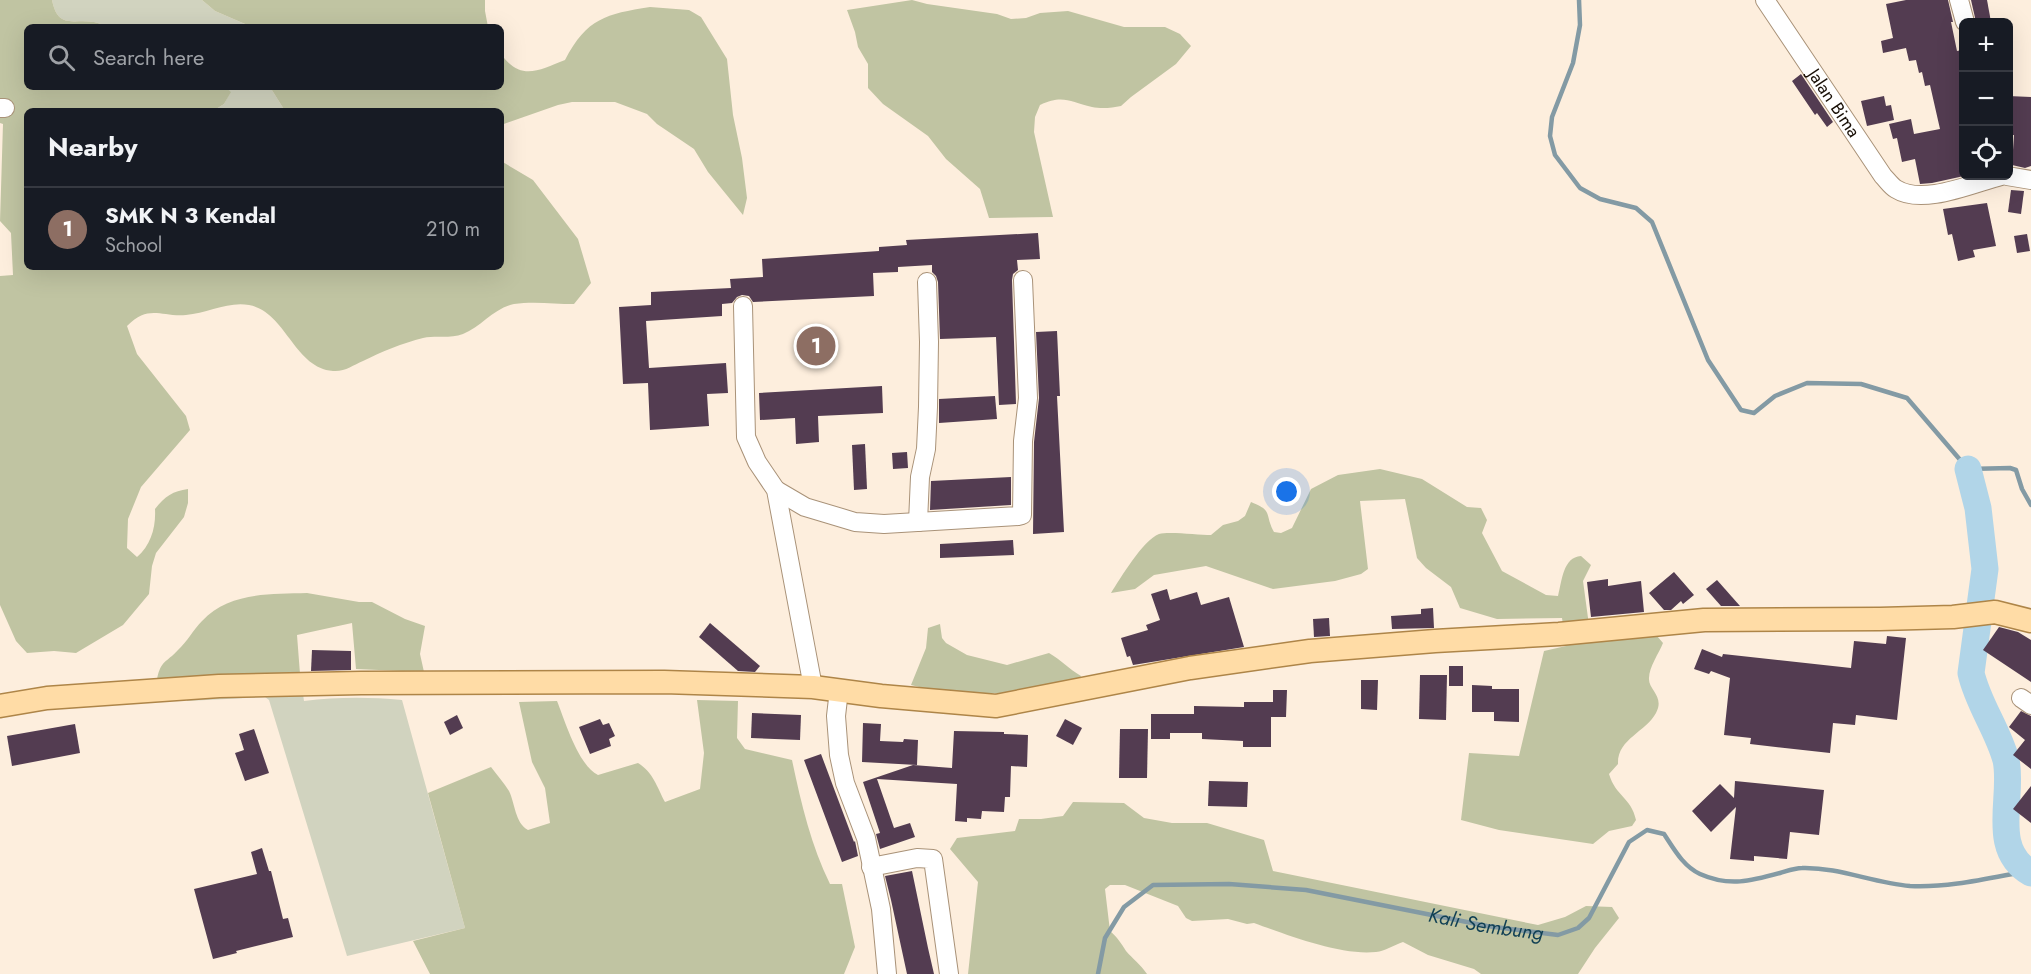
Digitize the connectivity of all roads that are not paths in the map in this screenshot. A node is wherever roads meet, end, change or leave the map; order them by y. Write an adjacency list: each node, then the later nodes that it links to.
1 (1765, 0): 5 (street, Jalan Bima)
2 (1959, 0): 3 (street)
3 (1964, 18)
4 (2013, 177): 6 (street)
5 (1986, 180)
6 (2031, 180)
7 (1023, 280): 11 (street)
8 (927, 282): 11 (street)
9 (743, 306): 10 (street)
10 (776, 490): 11 (street); 13 (street)
11 (918, 522)
12 (2031, 621): 14 (main road)
13 (813, 687): 14 (main road); 15 (main road)
14 (839, 690): 16 (street)
15 (0, 705)
16 (871, 867): 17 (street); 18 (street)
17 (887, 974)
18 (949, 974)

